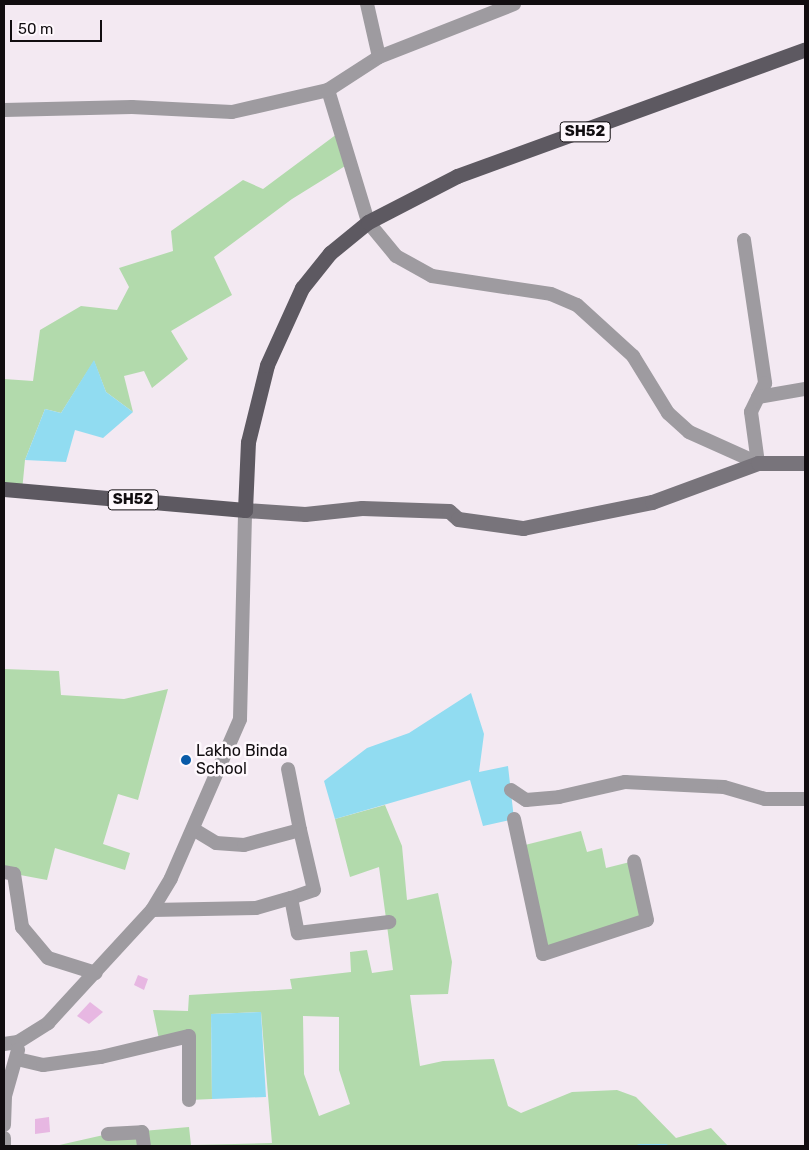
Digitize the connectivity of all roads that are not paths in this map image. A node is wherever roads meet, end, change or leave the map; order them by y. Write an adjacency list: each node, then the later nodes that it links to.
1 (367, 4): 4 (street)
2 (514, 4): 4 (street)
3 (805, 49): 7 (main road, SH52 / SH52)
4 (378, 57): 5 (street)
5 (328, 90): 6 (street); 7 (street)
6 (4, 110)
7 (368, 222): 11 (street); 14 (main road, SH52 / SH52)
8 (744, 240): 10 (street)
9 (805, 390): 10 (street)
10 (758, 398): 11 (street)
11 (758, 463): 12 (street, SH52 / SH52); 14 (street, SH52 / SH52)
12 (805, 463)
13 (4, 489): 14 (main road, SH52 / SH52)
14 (245, 510): 19 (street)
15 (288, 769): 20 (street)
16 (511, 790): 17 (street)
17 (805, 800)
18 (514, 819): 21 (street)
19 (193, 829): 20 (street); 24 (street)
20 (300, 830): 23 (street)
21 (634, 861)
22 (4, 872): 26 (street)
23 (291, 898): 24 (street); 25 (street)
24 (152, 910): 26 (street)
25 (389, 922)
26 (96, 972): 27 (street)
27 (18, 1042): 28 (street); 29 (street)
28 (4, 1044)
29 (17, 1059): 30 (street); 31 (street)
30 (189, 1100)
31 (4, 1125)
32 (108, 1134): 35 (street)
33 (4, 1138): 34 (street)
34 (4, 1146)
35 (144, 1146)

